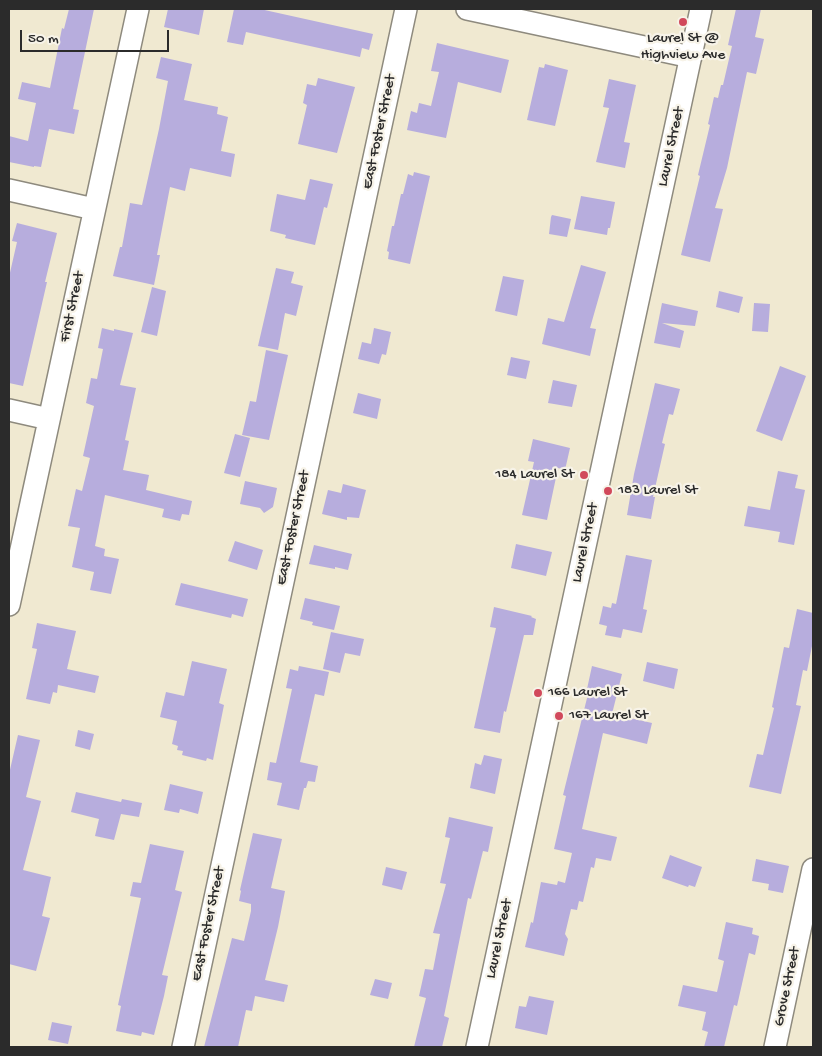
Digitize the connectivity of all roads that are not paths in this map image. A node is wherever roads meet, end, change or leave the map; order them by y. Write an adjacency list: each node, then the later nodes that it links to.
1 (138, 9): 7 (street, First Street)
2 (406, 9): 13 (street, East Foster Street)
3 (467, 9): 5 (street)
4 (701, 9): 5 (street, Laurel Street)
5 (691, 56): 14 (street, Laurel Street)
6 (9, 190): 7 (street)
7 (94, 208): 9 (street, First Street)
8 (9, 410): 9 (street)
9 (49, 418): 10 (street, First Street)
10 (9, 604)
11 (813, 868): 12 (street, Grove Street)
12 (811, 894): 15 (street, Grove Street)
13 (183, 1047)
14 (477, 1047)
15 (775, 1047)

